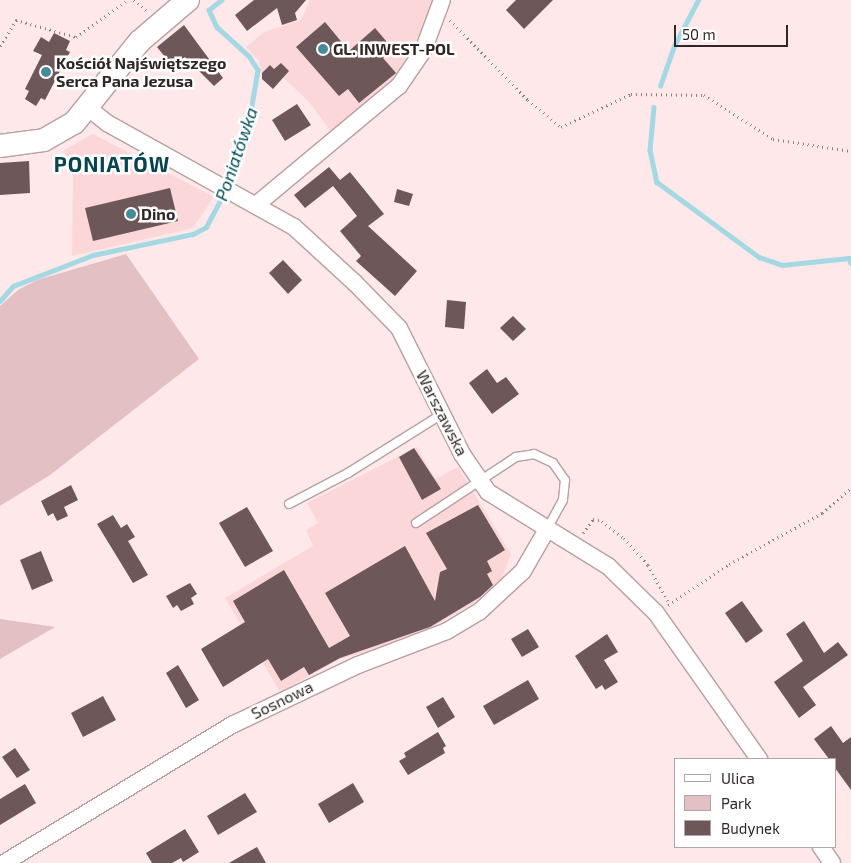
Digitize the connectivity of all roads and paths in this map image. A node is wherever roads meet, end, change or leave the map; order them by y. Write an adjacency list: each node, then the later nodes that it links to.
1 (128, 0): 6 (path)
2 (134, 0): 5 (path)
3 (188, 0): 7 (street)
4 (441, 6): 9 (path); 10 (street)
5 (153, 16)
6 (0, 46)
7 (88, 108): 8 (street); 10 (street, Warszawska)
8 (0, 146)
9 (851, 151)
10 (256, 205): 11 (street, Warszawska)
11 (442, 414): 12 (street, Warszawska); 14 (lane)
12 (481, 482): 15 (lane); 16 (street, Warszawska); 16 (lane)
13 (851, 488): 18 (path)
14 (289, 504)
15 (416, 523)
16 (546, 531): 17 (street, Warszawska); 21 (street, Sosnowa)
17 (573, 546): 18 (street, Warszawska); 18 (path)
18 (663, 609): 19 (street, Warszawska)
19 (758, 758)
20 (822, 848): 22 (street)
21 (4, 863)
22 (832, 863)

